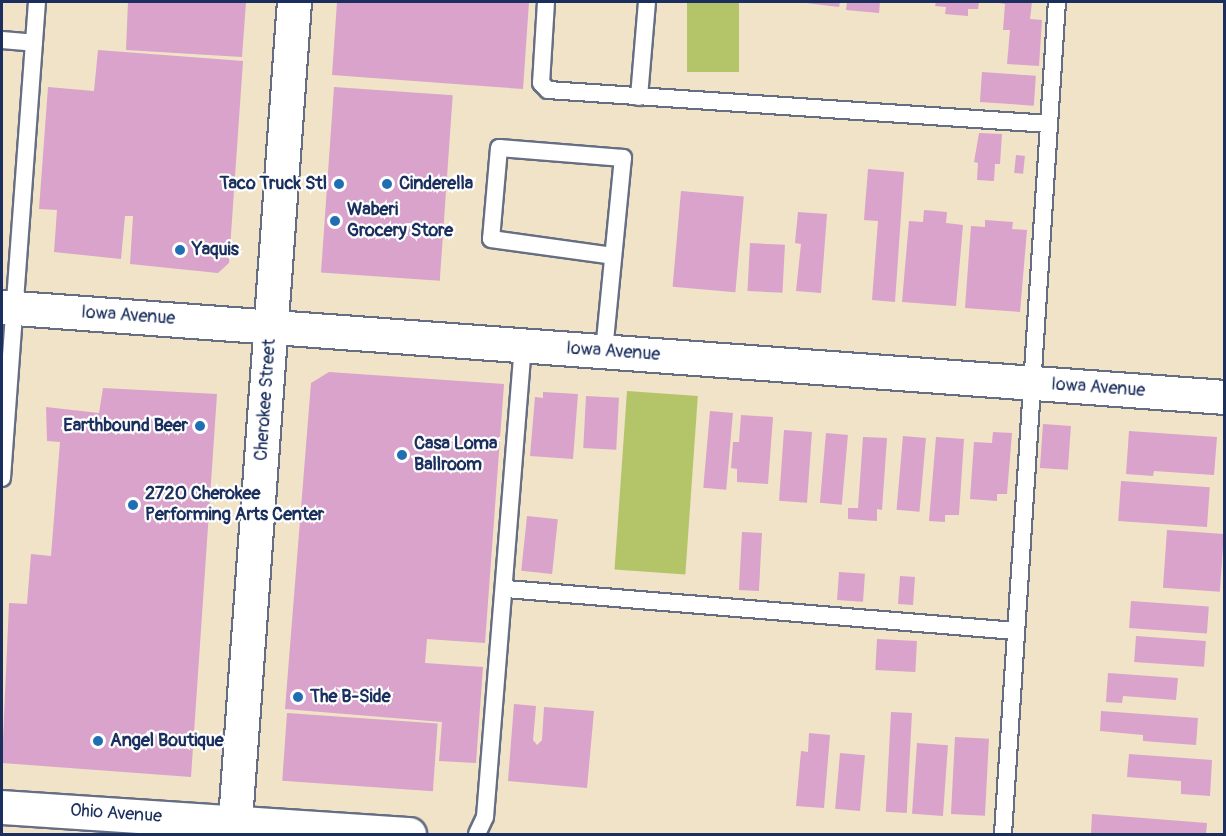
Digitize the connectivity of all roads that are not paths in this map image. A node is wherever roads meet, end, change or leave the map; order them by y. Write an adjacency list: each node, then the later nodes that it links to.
1 (37, 2): 7 (lane)
2 (294, 2): 12 (street, Cherokee Street)
3 (546, 2): 8 (lane)
4 (647, 2): 8 (lane)
5 (1057, 2): 9 (lane)
6 (2, 40): 7 (lane)
7 (34, 43): 11 (lane)
8 (639, 97): 9 (lane)
9 (1049, 124): 15 (lane)
10 (613, 255): 10 (lane); 14 (lane)
11 (8, 307): 12 (street, Iowa Avenue); 17 (lane)
12 (271, 327): 13 (street, Iowa Avenue); 21 (street, Cherokee Street)
13 (523, 345): 14 (street, Iowa Avenue); 18 (lane)
14 (604, 351): 15 (street, Iowa Avenue)
15 (1032, 383): 16 (street, Iowa Avenue); 19 (lane)
16 (1224, 397)
17 (2, 478)
18 (506, 589): 19 (lane); 23 (lane)
19 (1016, 631): 24 (lane)
20 (2, 807): 21 (street, Ohio Avenue)
21 (235, 828): 22 (street, Ohio Avenue)
22 (409, 834)
23 (477, 834)
24 (1003, 834)

